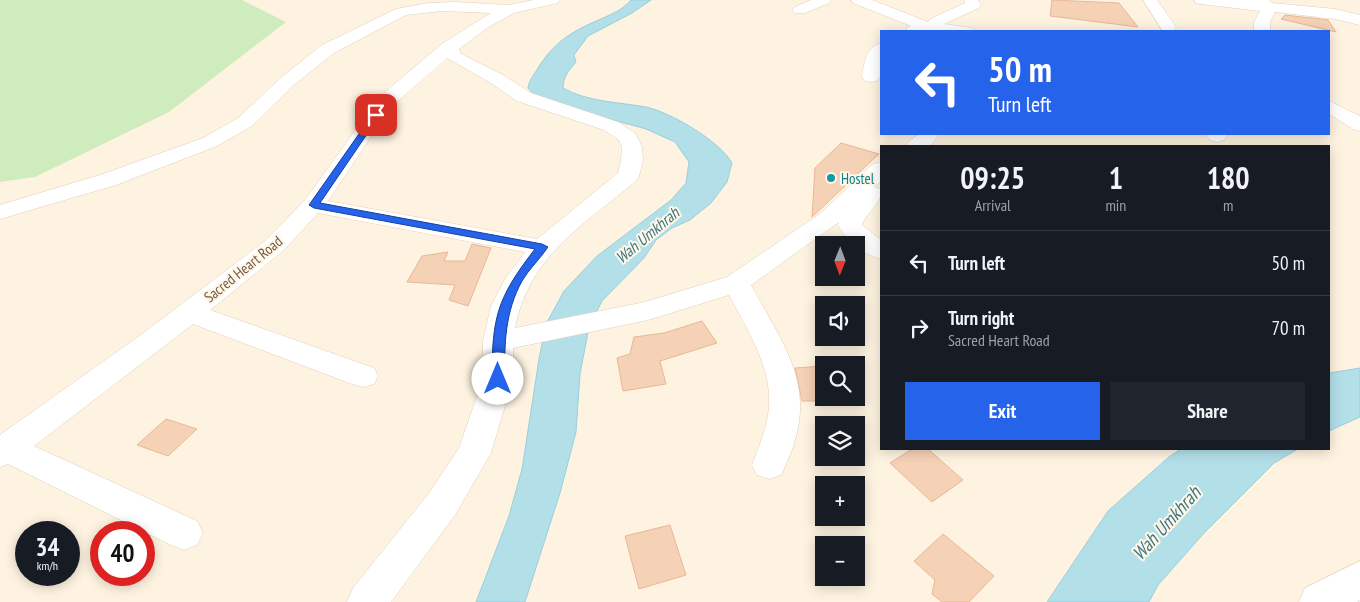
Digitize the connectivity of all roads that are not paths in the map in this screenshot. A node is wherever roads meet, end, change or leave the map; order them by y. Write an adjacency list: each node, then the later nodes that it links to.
1 (553, 0): 8 (street)
2 (824, 0): 9 (street)
3 (858, 0): 13 (street)
4 (971, 0): 13 (street)
5 (1150, 0): 14 (street)
6 (1201, 0): 7 (street)
7 (1265, 4): 10 (street); 17 (street)
8 (509, 10): 18 (street, Sacred Heart Road); 25 (street)
9 (800, 10)
10 (1335, 14): 11 (street); 12 (street)
11 (1360, 15)
12 (1360, 20)
13 (933, 25): 15 (street); 16 (street)
14 (1168, 27)
15 (912, 30)
16 (960, 30)
17 (1262, 30)
18 (449, 47): 24 (street, Sacred Heart Road); 26 (street)
19 (880, 49): 20 (street)
20 (871, 77)
21 (1330, 107): 22 (street)
22 (1360, 125)
23 (874, 175): 27 (street); 28 (street)
24 (314, 205): 26 (street); 29 (street, Sacred Heart Road)
25 (0, 212)
26 (542, 247): 30 (street)
27 (880, 250)
28 (736, 282): 30 (street); 33 (street)
29 (189, 312): 31 (street); 32 (street, Sacred Heart Road)
30 (498, 340): 36 (street)
31 (363, 376)
32 (4, 451): 34 (street)
33 (770, 465)
34 (184, 533)
35 (1360, 579): 37 (street)
36 (367, 602)
37 (1319, 602)

